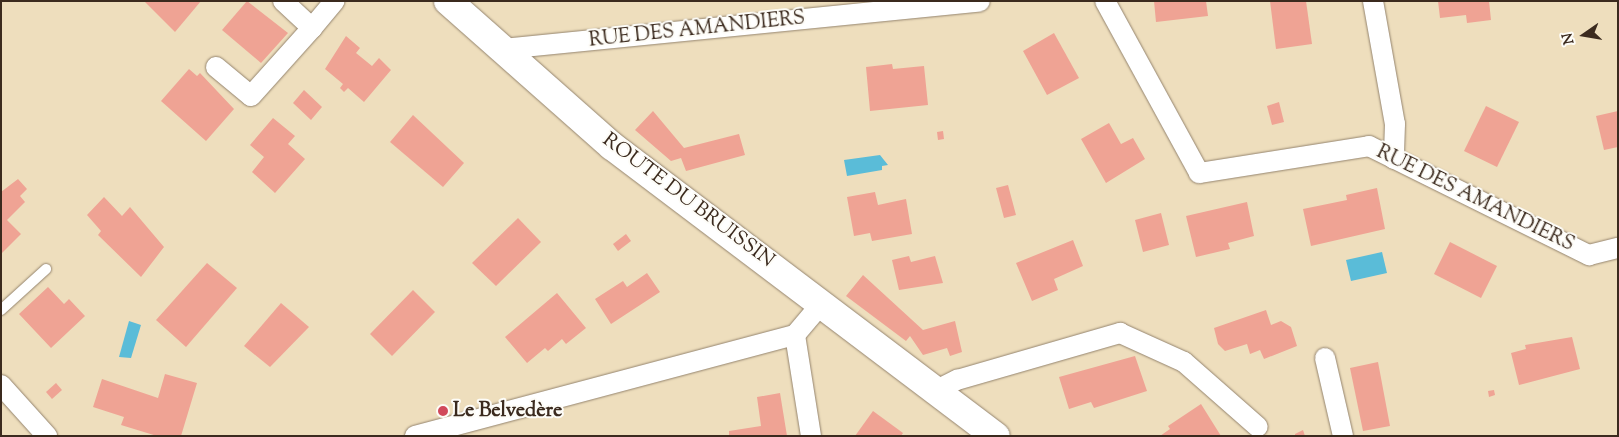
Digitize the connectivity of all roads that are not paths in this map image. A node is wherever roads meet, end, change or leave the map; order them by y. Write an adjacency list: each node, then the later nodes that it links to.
1 (283, 1): 7 (street)
2 (335, 1): 7 (street)
3 (448, 1): 8 (street, ROUTE DU BRUISSIN)
4 (980, 1): 8 (street, RUE DES AMANDIERS)
5 (1105, 1): 10 (street, RUE DES AMANDIERS)
6 (1372, 1): 10 (street)
7 (312, 28): 9 (street)
8 (503, 49): 13 (street, ROUTE DU BRUISSIN)
9 (216, 67)
10 (1394, 159): 11 (street, RUE DES AMANDIERS)
11 (1618, 248)
12 (46, 269): 14 (lane)
13 (822, 303): 15 (street); 18 (street, ROUTE DU BRUISSIN)
14 (1, 310)
15 (795, 335): 21 (street); 22 (street)
16 (1325, 358): 24 (street)
17 (1, 384): 20 (street)
18 (935, 391): 19 (street); 23 (street, ROUTE DU BRUISSIN)
19 (1258, 427)
20 (47, 436)
21 (415, 436)
22 (811, 436)
23 (996, 436)
24 (1343, 436)

